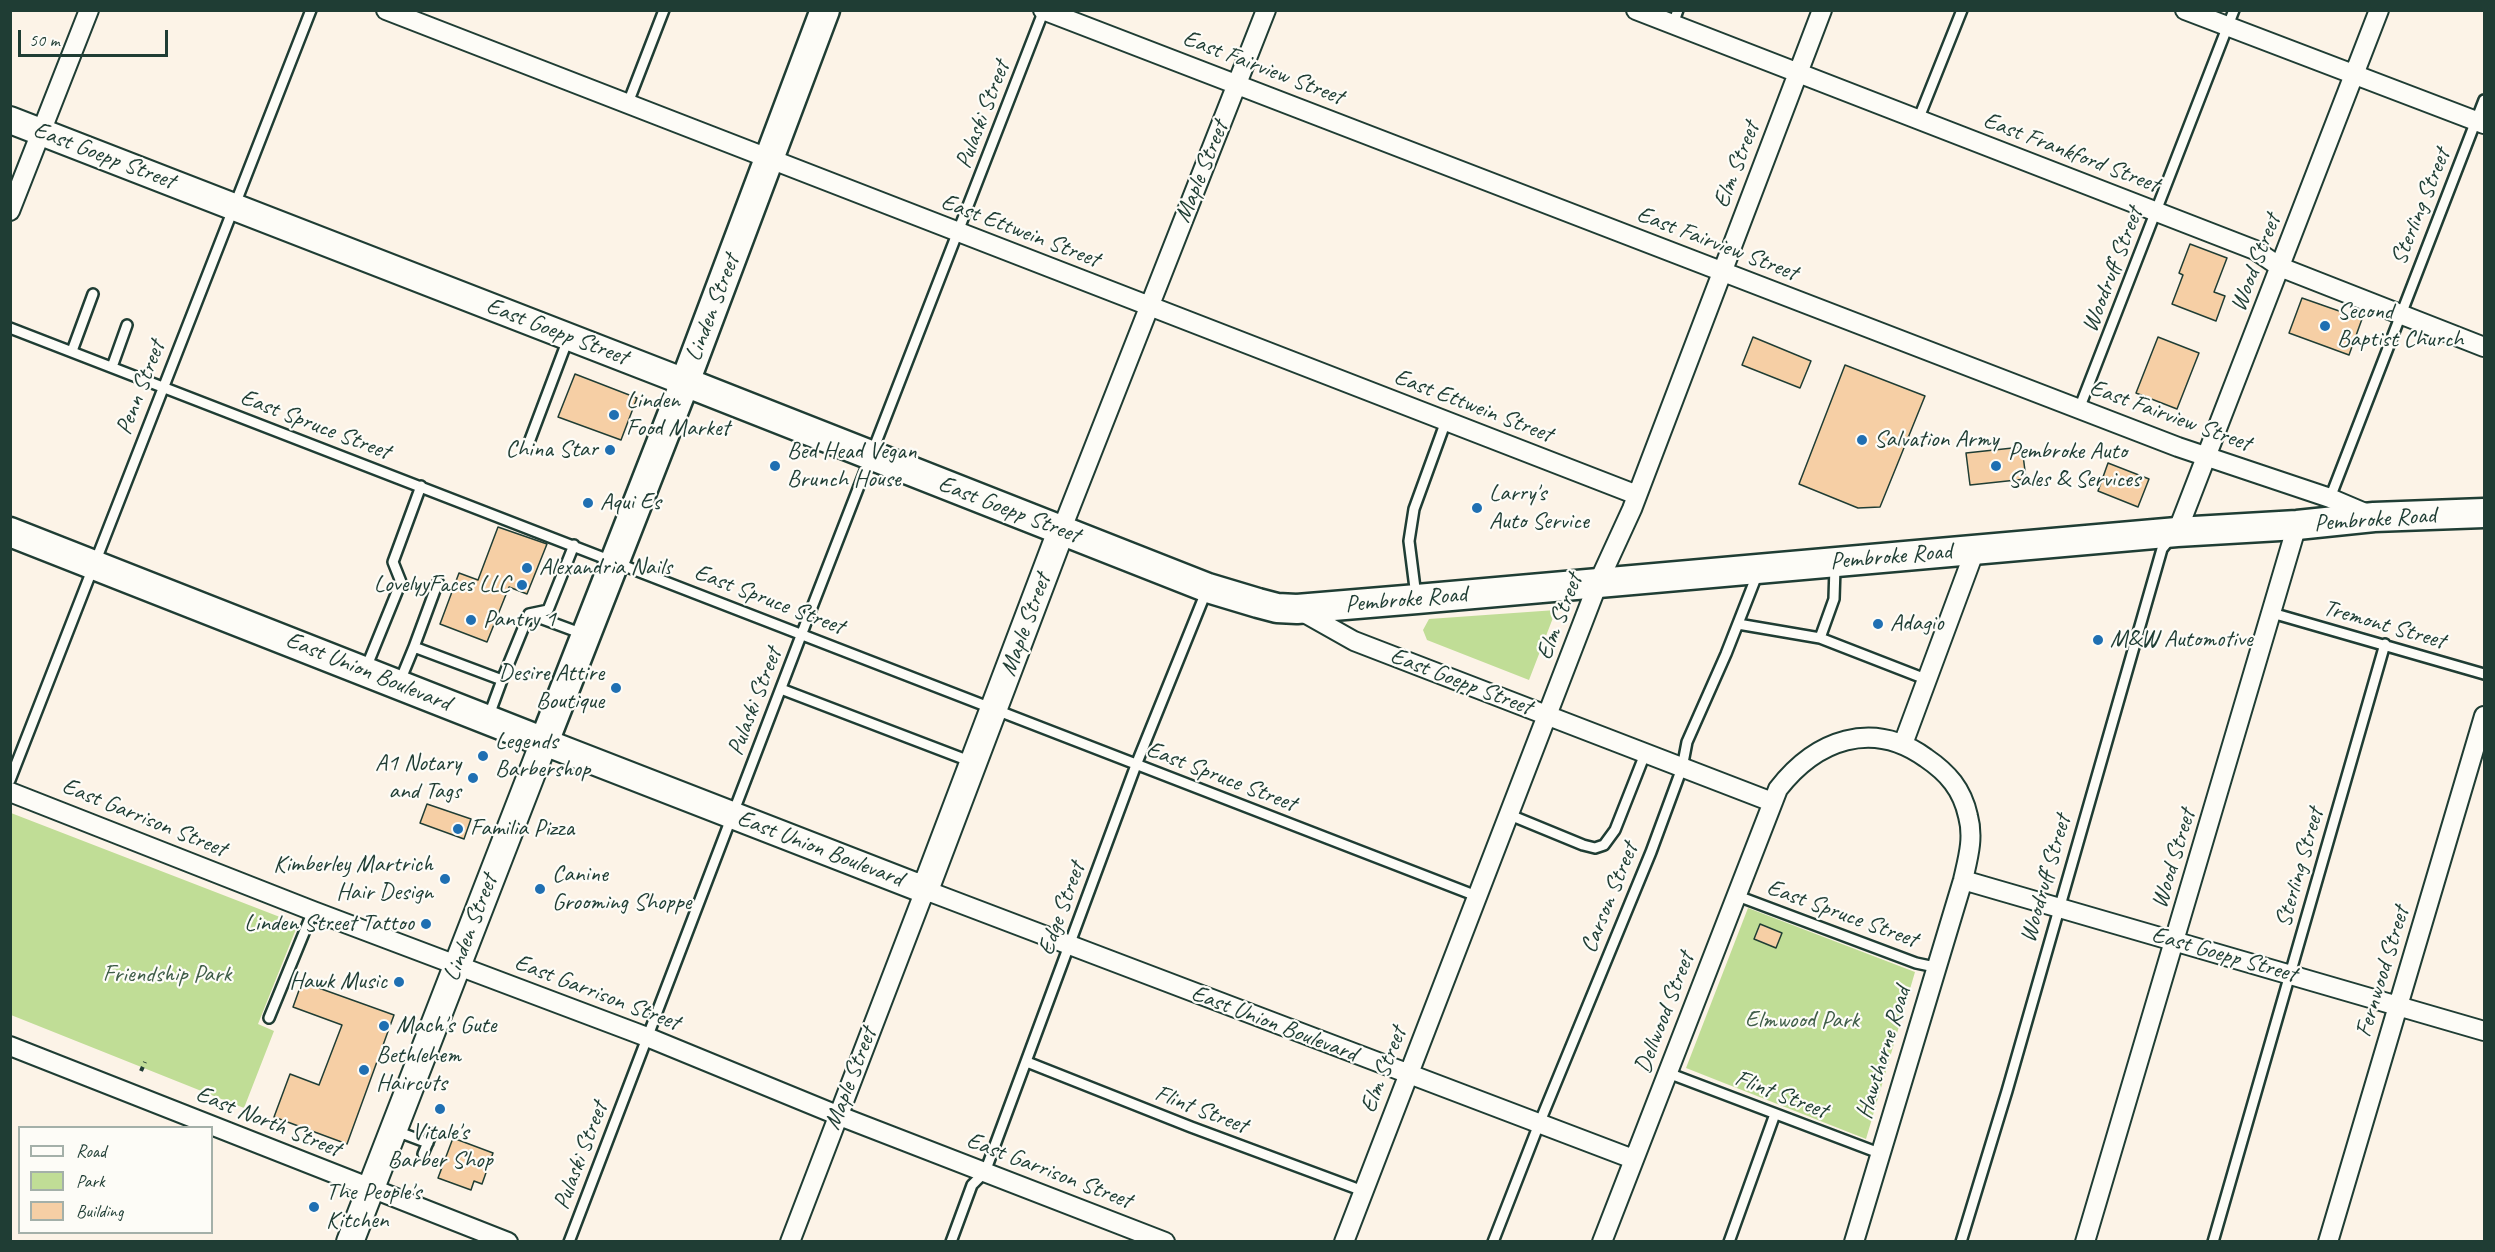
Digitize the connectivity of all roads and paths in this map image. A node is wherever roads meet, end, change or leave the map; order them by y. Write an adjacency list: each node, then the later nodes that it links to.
1 (89, 10): 23 (street)
2 (311, 10): 25 (lane, Penn Street)
3 (386, 10): 19 (street, East Ettwein Street)
4 (664, 10): 19 (lane)
5 (825, 10): 24 (main road, Linden Street)
6 (1266, 10): 17 (street, Maple Street)
7 (1636, 10): 13 (street, East Frankford Street)
8 (1822, 10): 15 (street, Elm Street)
9 (1962, 10): 21 (lane)
10 (2186, 10): 14 (street)
11 (2379, 10): 16 (street, Wood Street)
12 (1044, 11): 17 (street, East Fairview Street); 28 (lane, Pulaski Street)
13 (1675, 17): 15 (street, East Frankford Street)
14 (2231, 19): 16 (street); 27 (lane, Woodruff Street)
15 (1799, 73): 21 (street, East Frankford Street); 30 (street, Elm Street)
16 (2354, 76): 22 (street); 29 (street, Wood Street)
17 (1238, 84): 30 (street, East Fairview Street); 32 (street, Maple Street)
18 (2484, 100): 22 (lane, Sterling Street)
19 (628, 103): 24 (street, East Ettwein Street)
20 (10, 120): 23 (street, East Goepp Street)
21 (1918, 120): 27 (street, East Frankford Street)
22 (2481, 123): 33 (lane, Sterling Street)
23 (42, 132): 25 (street, East Goepp Street); 26 (street)
24 (769, 158): 28 (street, East Ettwein Street); 40 (main road, Linden Street)
25 (234, 206): 36 (street, East Goepp Street); 41 (lane, Penn Street)
26 (10, 211)
27 (2156, 212): 29 (street, East Frankford Street); 42 (lane, Woodruff Street)
28 (959, 234): 32 (street, East Ettwein Street); 45 (lane, Pulaski Street)
29 (2280, 267): 33 (street, East Frankford Street); 46 (street, Wood Street)
30 (1721, 271): 42 (street, East Fairview Street); 48 (street, Elm Street)
31 (93, 294): 38 (lane)
32 (1149, 306): 43 (street, East Ettwein Street); 54 (street, Maple Street)
33 (2399, 315): 37 (street, East Frankford Street); 49 (lane, Sterling Street)
34 (127, 325): 39 (lane)
35 (10, 328): 38 (lane, East Spruce Street)
36 (569, 337): 40 (street, East Goepp Street); 44 (lane)
37 (2484, 347)
38 (72, 351): 39 (lane, East Spruce Street)
39 (112, 367): 41 (lane, East Spruce Street)
40 (685, 382): 45 (main road, East Goepp Street); 58 (main road, Linden Street)
41 (162, 387): 47 (lane, East Spruce Street); 60 (lane, Penn Street)
42 (2079, 409): 46 (street, East Fairview Street)
43 (1446, 421): 48 (street, East Ettwein Street); 65 (lane)
44 (528, 445)
45 (872, 456): 54 (main road, East Goepp Street); 70 (lane, Pulaski Street)
46 (2205, 457): 49 (street, East Fairview Street); 55 (street, Wood Street)
47 (421, 486): 56 (lane, East Spruce Street); 75 (lane)
48 (1637, 495): 63 (street, Elm Street)
49 (2330, 498): 51 (street, East Fairview Street)
50 (2484, 513): 51 (main road, Pembroke Road)
51 (2374, 518): 52 (main road, Pembroke Road)
52 (2297, 525): 55 (main road, Pembroke Road); 67 (street, Wood Street)
53 (10, 531): 60 (main road, East Union Boulevard)
54 (1061, 531): 64 (main road, East Goepp Street); 81 (street, Maple Street)
55 (2177, 532): 57 (main road, Pembroke Road); 100 (lane, Woodruff Street)
56 (574, 545): 58 (lane, East Spruce Street); 68 (lane)
57 (1975, 550): 59 (main road, Pembroke Road); 78 (street)
58 (614, 560): 70 (lane, East Spruce Street); 71 (main road, Linden Street)
59 (1834, 561): 61 (main road, Pembroke Road); 72 (lane)
60 (94, 563): 75 (main road, East Union Boulevard); 91 (lane, Penn Street)
61 (1759, 567): 63 (main road, Pembroke Road); 69 (lane, Carson Street)
62 (438, 582): 74 (lane)
63 (1598, 583): 65 (main road, Pembroke Road); 82 (street, Elm Street)
64 (1208, 588): 66 (main road, East Goepp Street); 89 (lane, Edge Street)
65 (1417, 599): 66 (main road, Pembroke Road)
66 (1297, 609): 82 (street, East Goepp Street)
67 (2272, 613): 73 (lane, Tremont Street); 102 (street, Wood Street)
68 (529, 614): 71 (lane); 77 (lane)
69 (1738, 624): 72 (lane); 90 (lane, Carson Street)
70 (802, 633): 80 (lane, Pulaski Street); 81 (lane, East Spruce Street)
71 (585, 635): 85 (main road, Linden Street)
72 (1820, 638): 78 (lane)
73 (2385, 644): 76 (lane, Tremont Street); 106 (lane, Sterling Street)
74 (414, 647): 77 (lane); 79 (lane)
75 (365, 670): 79 (main road, East Union Boulevard)
76 (2484, 674)
77 (502, 680): 84 (lane)
78 (1928, 680): 86 (street)
79 (399, 684): 84 (main road, East Union Boulevard)
80 (781, 689): 88 (lane); 94 (lane, Pulaski Street)
81 (994, 710): 88 (street, Maple Street); 89 (lane, East Spruce Street)
82 (1548, 715): 87 (street, East Goepp Street); 95 (street, Elm Street)
83 (2484, 716): 107 (street, Fernwood Street)
84 (487, 719): 85 (main road, East Union Boulevard)
85 (544, 741): 94 (street, East Union Boulevard); 104 (street, Linden Street)
86 (1903, 744): 93 (street, Dellwood Street); 96 (street, Hawthorne Road)
87 (1645, 753): 90 (street, East Goepp Street); 95 (lane)
88 (974, 763): 97 (street, Maple Street)
89 (1136, 765): 99 (lane, East Spruce Street); 103 (lane, Edge Street)
90 (1682, 768): 93 (street, East Goepp Street); 119 (lane, Carson Street)
91 (10, 780)
92 (10, 792): 101 (street, East Garrison Street)
93 (1772, 802): 98 (street, Dellwood Street)
94 (732, 815): 97 (street, East Union Boulevard); 110 (lane, Pulaski Street)
95 (1510, 815): 99 (street, Elm Street)
96 (1963, 880): 100 (street, East Goepp Street); 105 (street, Hawthorne Road)
97 (925, 890): 103 (street, East Union Boulevard); 117 (street, Maple Street)
98 (1735, 895): 105 (lane, East Spruce Street); 115 (street, Dellwood Street)
99 (1479, 897): 116 (street, Elm Street)
100 (2058, 908): 102 (street, East Goepp Street); 140 (lane, Woodruff Street)
101 (313, 911): 104 (street, East Garrison Street); 108 (lane)
102 (2175, 940): 106 (street, East Goepp Street); 141 (street, Wood Street)
103 (1069, 946): 113 (lane, Edge Street); 116 (street, East Union Boulevard)
104 (457, 965): 110 (street, East Garrison Street); 120 (street, Linden Street)
105 (1935, 967): 123 (street, Hawthorne Road)
106 (2290, 975): 107 (street, East Goepp Street); 142 (lane, Sterling Street)
107 (2398, 1005): 109 (street, East Goepp Street); 143 (street, Fernwood Street)
108 (269, 1018)
109 (2484, 1031)
110 (647, 1037): 117 (street, East Garrison Street); 131 (lane, Pulaski Street)
111 (10, 1046): 127 (street, East North Street)
112 (145, 1062): 114 (path)
113 (1027, 1062): 126 (lane, Edge Street); 128 (lane, Flint Street)
114 (141, 1071)
115 (1668, 1073): 118 (lane, Flint Street); 125 (street, Dellwood Street)
116 (1407, 1074): 119 (street, East Union Boulevard); 128 (street, Elm Street)
117 (837, 1114): 126 (street, East Garrison Street); 132 (street, Maple Street)
118 (1775, 1114): 123 (lane, Flint Street); 138 (lane)
119 (1539, 1124): 125 (street, East Union Boulevard); 136 (lane, Carson Street)
120 (393, 1130): 122 (lane); 127 (street, Linden Street)
121 (432, 1133): 122 (lane)
122 (428, 1143): 124 (lane)
123 (1879, 1153): 139 (street, Hawthorne Road)
124 (423, 1154)
125 (1633, 1159): 137 (street, Dellwood Street)
126 (985, 1172): 133 (lane, Edge Street); 134 (street, East Garrison Street)
127 (371, 1188): 129 (street, Linden Street); 130 (street, East North Street)
128 (1363, 1191): 135 (street, Elm Street)
129 (350, 1242)
130 (508, 1242)
131 (569, 1242)
132 (790, 1242)
133 (951, 1242)
134 (1165, 1242)
135 (1344, 1242)
136 (1493, 1242)
137 (1602, 1242)
138 (1729, 1242)
139 (1854, 1242)
140 (1961, 1242)
141 (2085, 1242)
142 (2213, 1242)
143 (2328, 1242)

